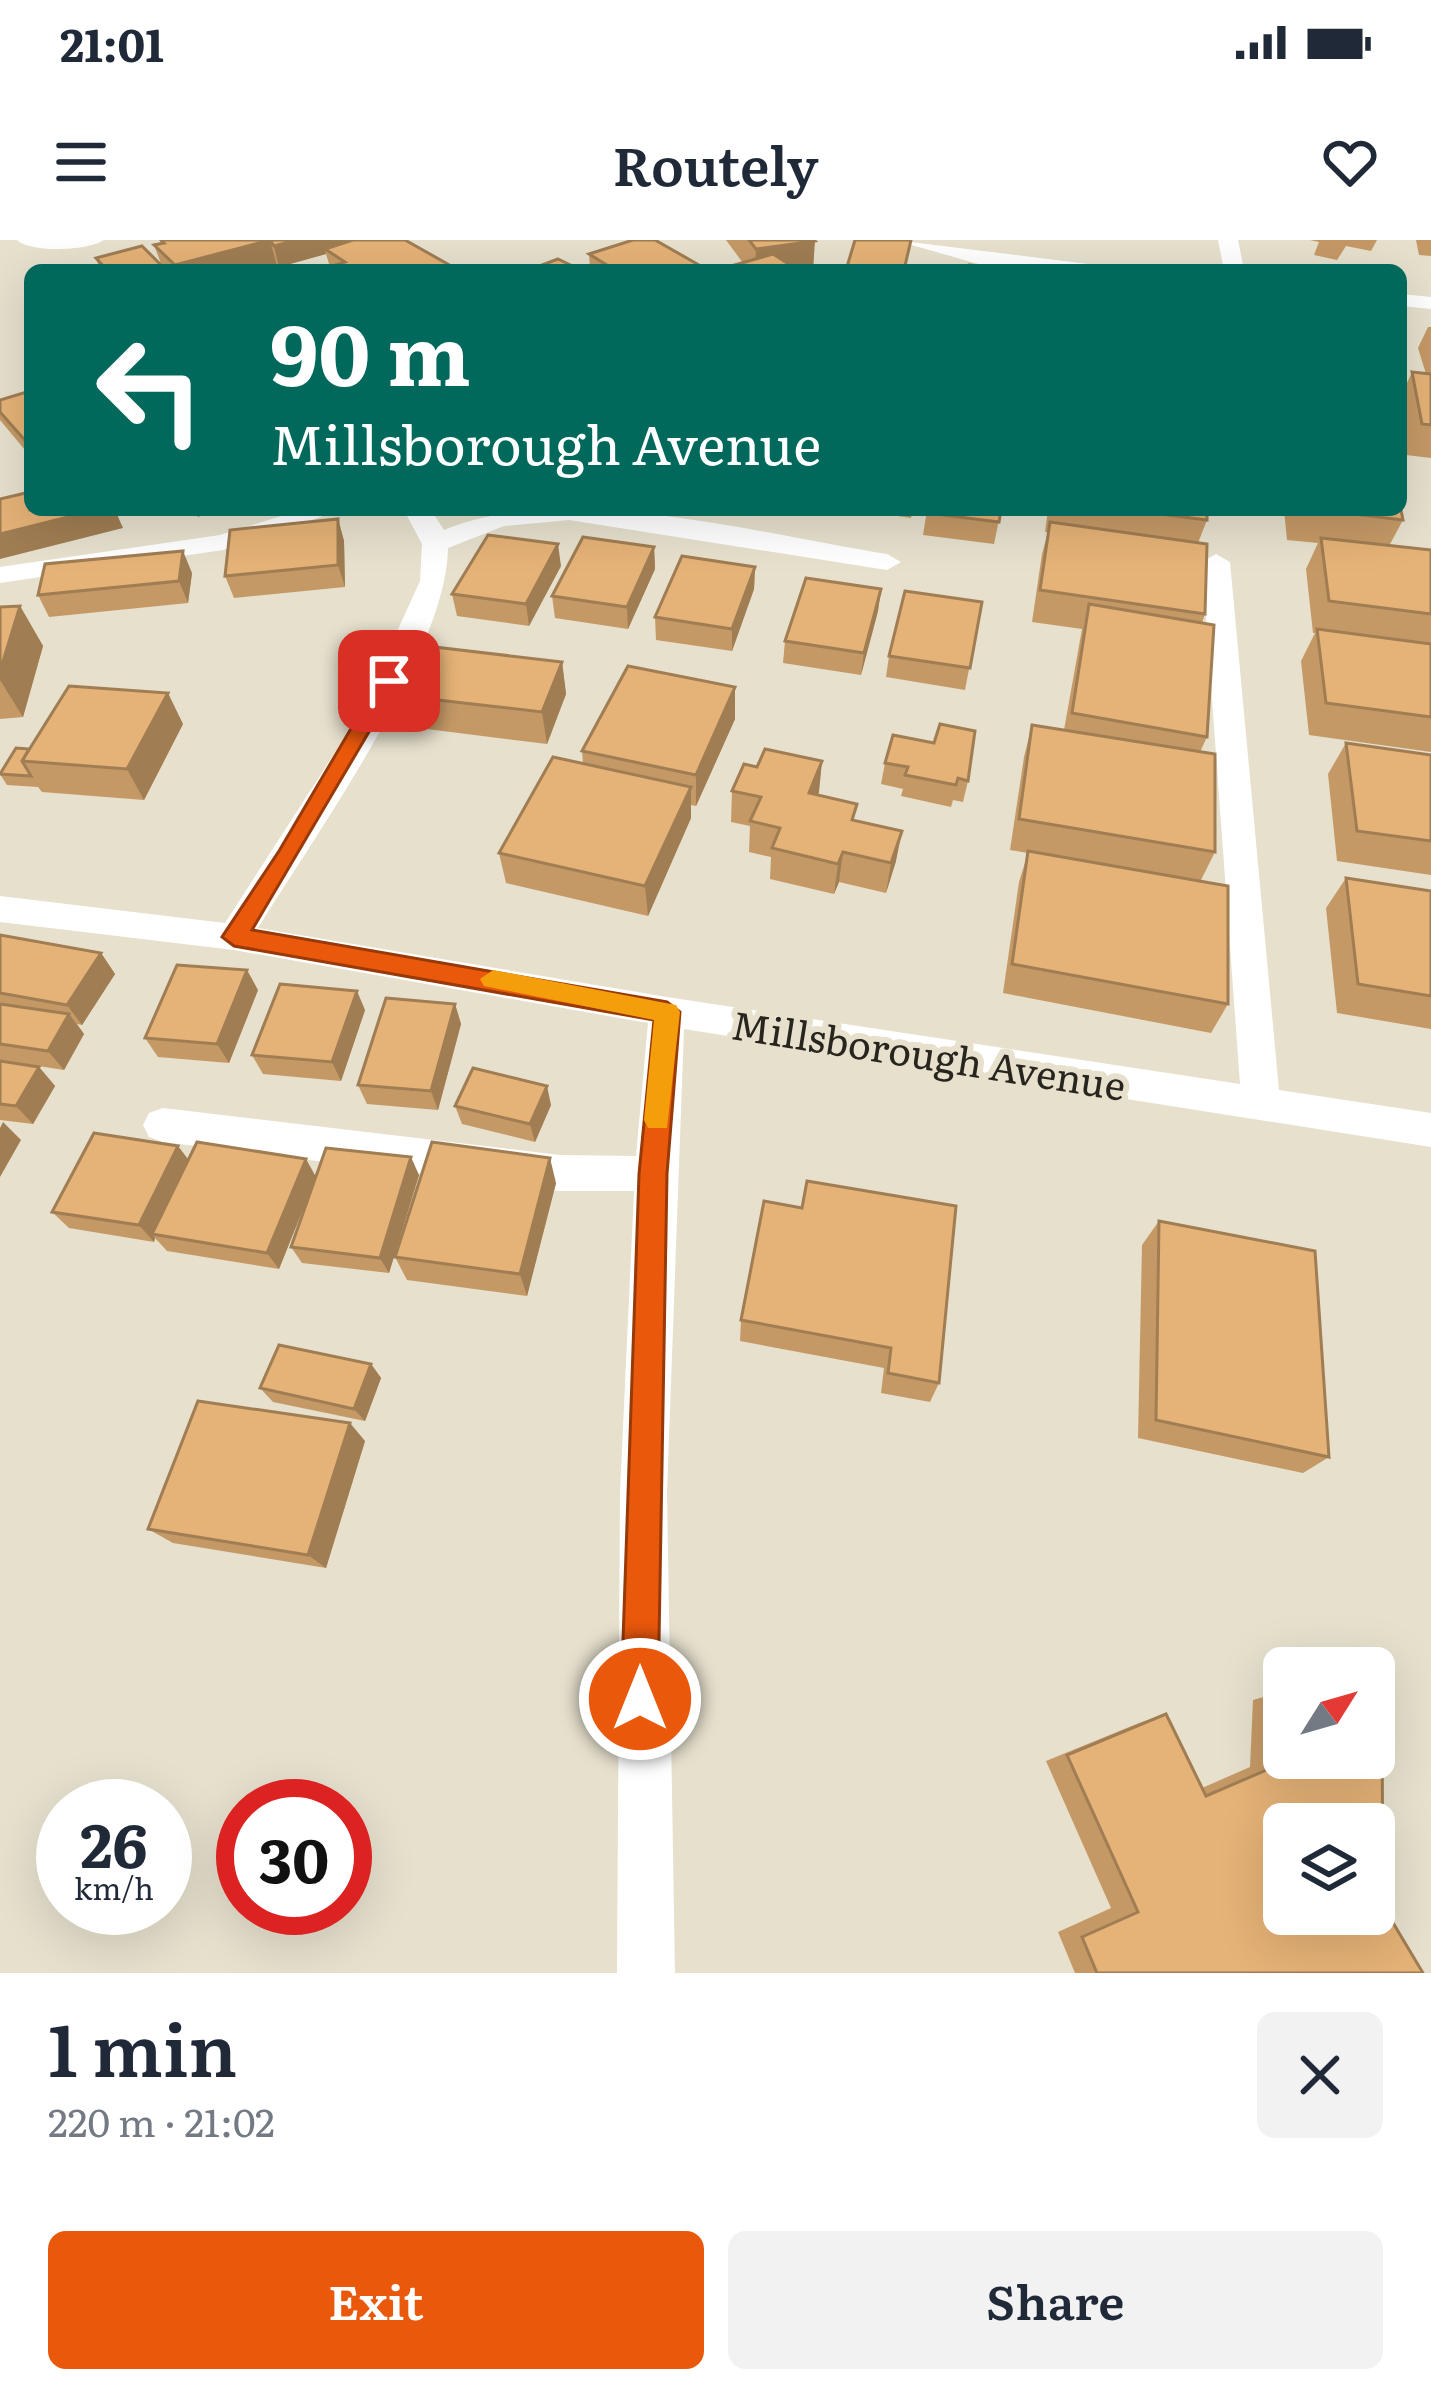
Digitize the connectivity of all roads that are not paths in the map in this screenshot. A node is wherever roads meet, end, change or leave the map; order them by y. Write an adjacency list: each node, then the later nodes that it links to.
1 (94, 240): 3 (street)
2 (904, 240): 4 (street)
3 (26, 241)
4 (1022, 264)
5 (308, 516): 12 (street)
6 (423, 516): 9 (street)
7 (506, 516): 9 (street)
8 (594, 516): 10 (street)
9 (435, 544): 16 (street)
10 (887, 562)
11 (1216, 562): 14 (street)
12 (0, 575)
13 (1198, 898): 14 (street)
14 (1244, 906): 18 (street)
15 (0, 910): 16 (street, Millsborough Avenue)
16 (234, 937): 17 (street, Millsborough Avenue)
17 (667, 1012): 18 (street, Millsborough Avenue); 21 (street)
18 (1261, 1104): 20 (street, Millsborough Avenue)
19 (164, 1125): 21 (street)
20 (1431, 1130)
21 (653, 1174): 22 (street)
22 (646, 1973)

